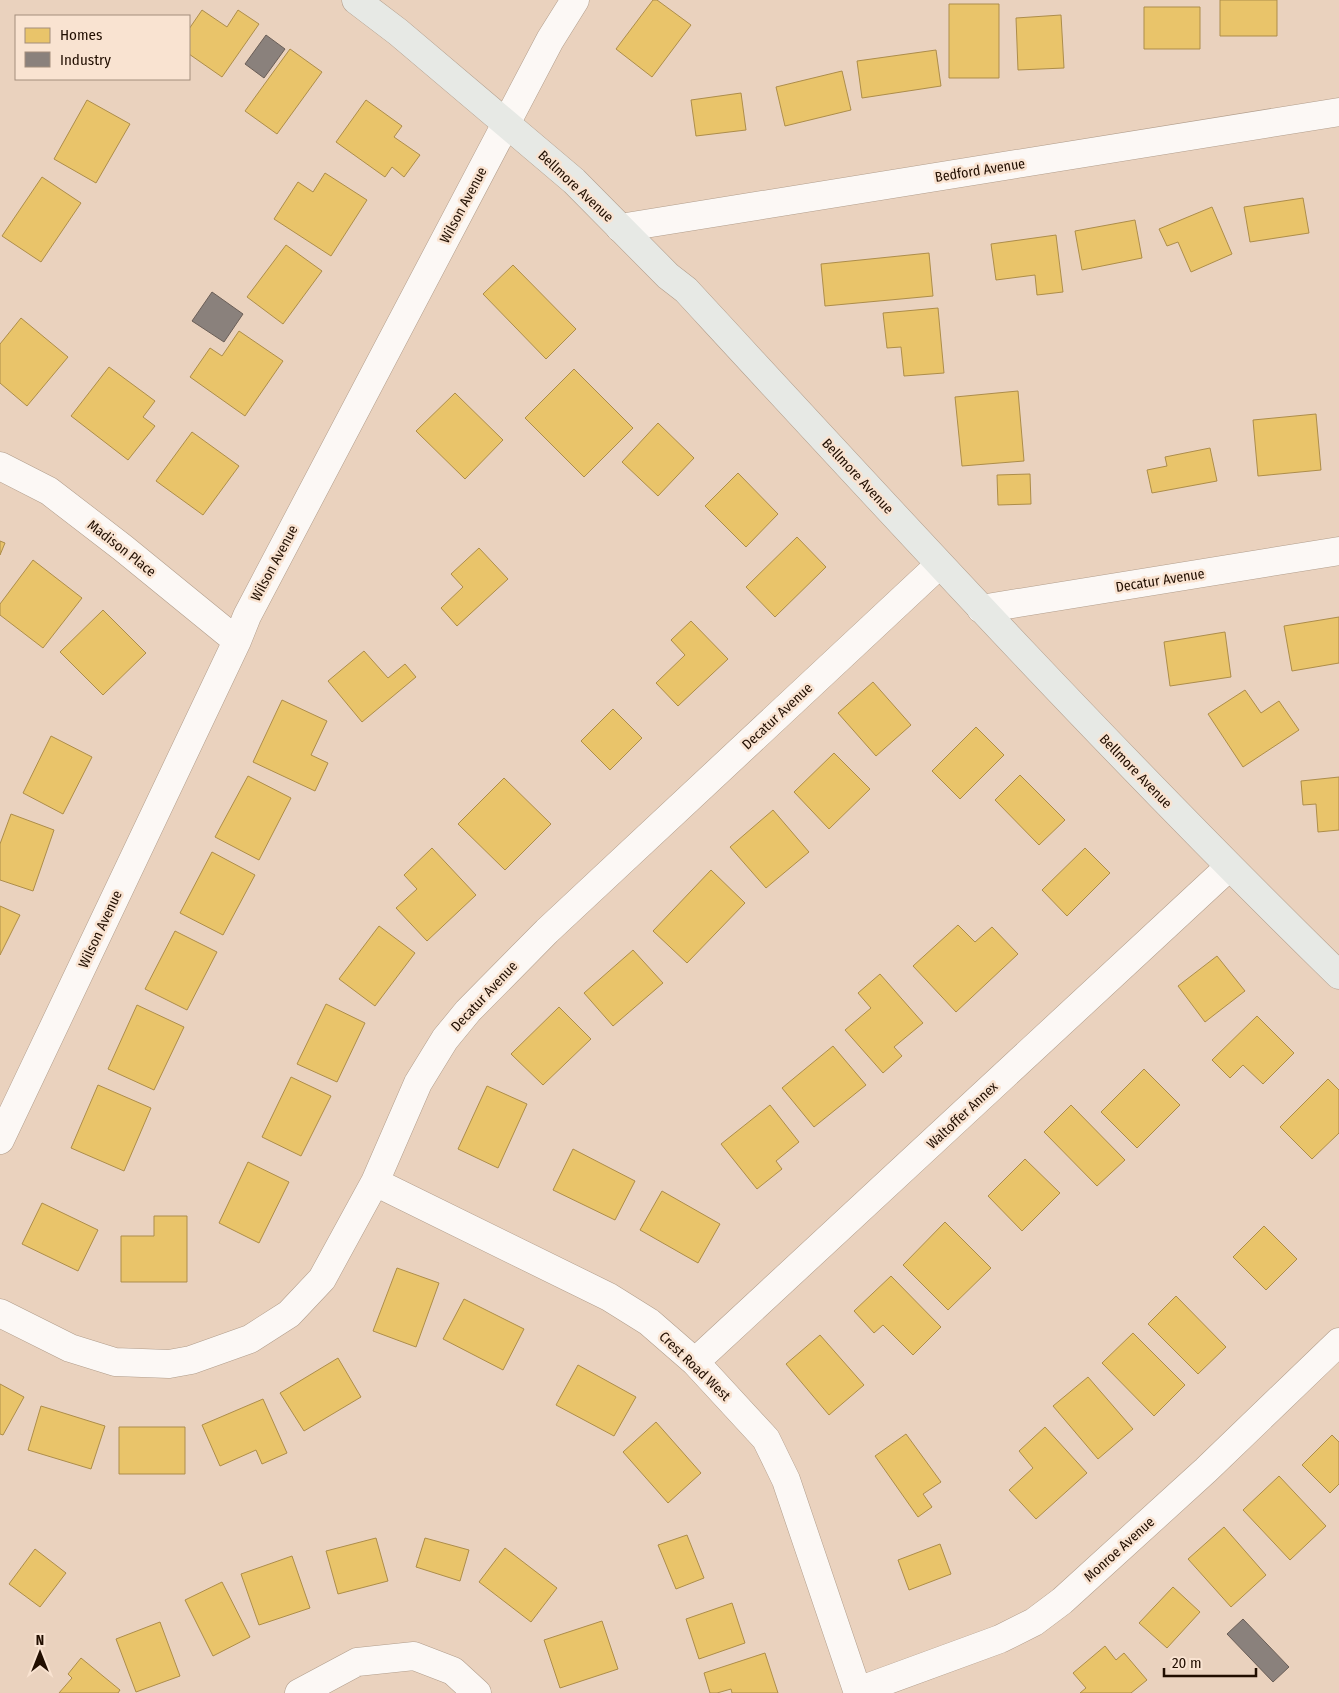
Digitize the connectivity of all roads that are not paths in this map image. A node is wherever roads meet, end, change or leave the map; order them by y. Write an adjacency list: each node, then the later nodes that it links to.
1 (356, 0): 4 (main road, Bellmore Avenue)
2 (575, 0): 4 (street, Wilson Avenue)
3 (1339, 112): 5 (street, Bedford Avenue)
4 (506, 123): 5 (main road, Bellmore Avenue); 10 (street, Wilson Avenue)
5 (620, 228): 8 (main road, Bellmore Avenue)
6 (0, 466): 10 (street, Madison Place)
7 (1339, 551): 9 (street, Decatur Avenue)
8 (939, 565): 9 (main road, Bellmore Avenue); 14 (street, Decatur Avenue)
9 (981, 609): 11 (main road, Bellmore Avenue)
10 (237, 640): 13 (street, Wilson Avenue)
11 (1229, 867): 12 (main road, Bellmore Avenue); 17 (street, Waltoffer Annex)
12 (1339, 975)
13 (0, 1140)
14 (375, 1182): 15 (street, Decatur Avenue); 17 (street, Crest Road West)
15 (0, 1313)
16 (1339, 1342): 18 (street, Monroe Avenue)
17 (695, 1362): 18 (street, Crest Road West)
18 (858, 1692)
19 (299, 1693): 20 (street)
20 (477, 1693)

